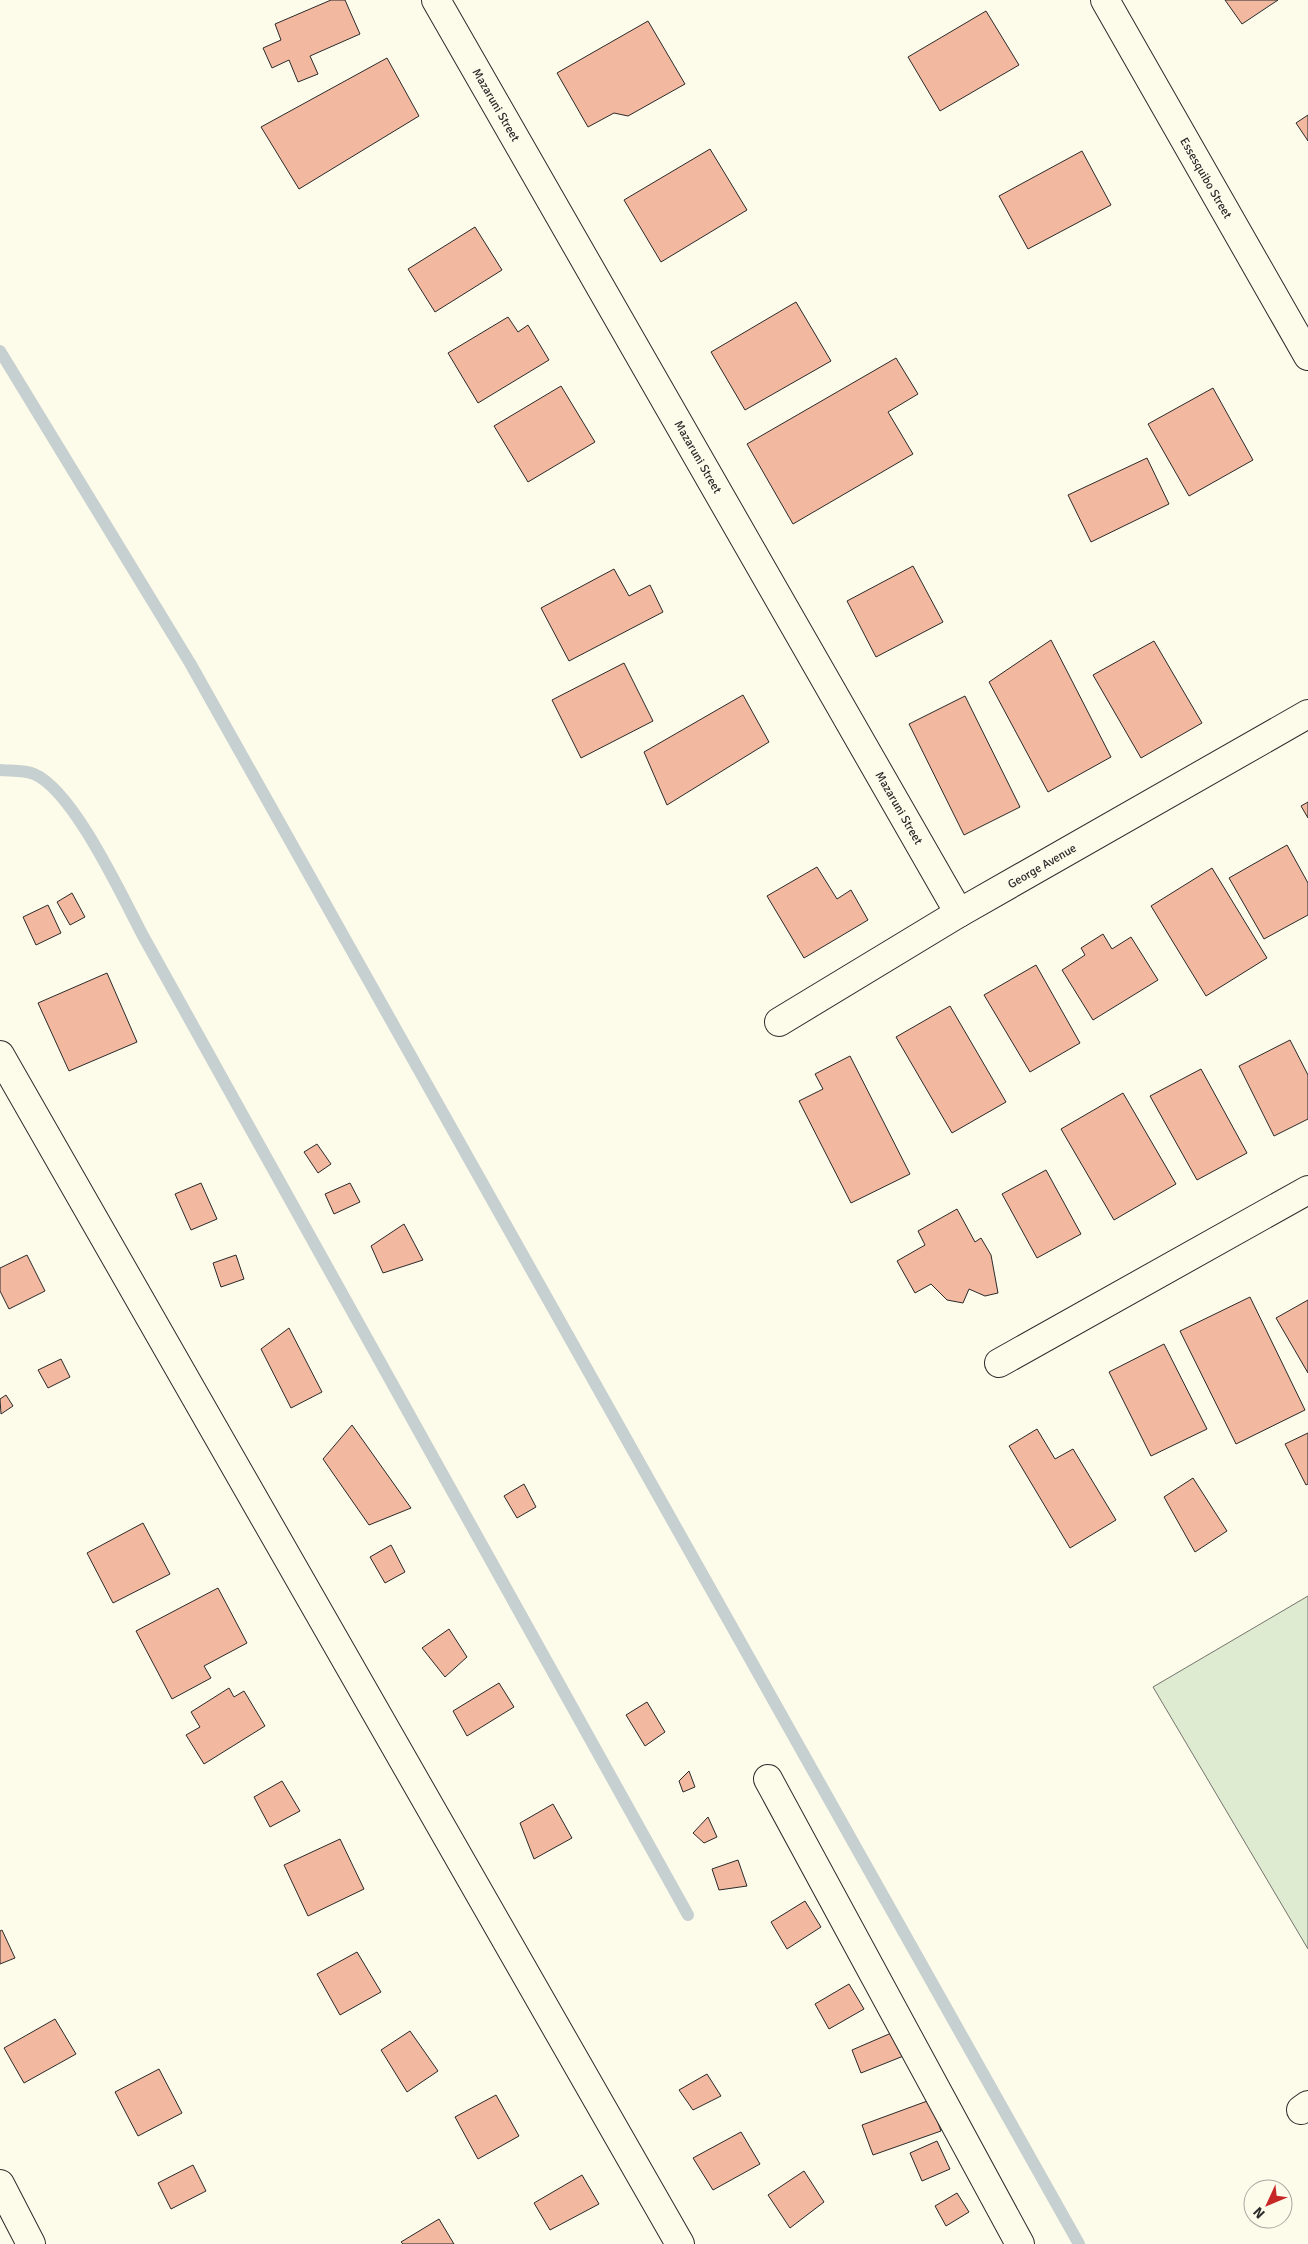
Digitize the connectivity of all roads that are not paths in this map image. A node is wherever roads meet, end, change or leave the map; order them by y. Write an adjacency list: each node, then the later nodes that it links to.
1 (436, 0): 5 (street, Mazaruni Street)
2 (1105, 0): 3 (street, Essesquibo Street)
3 (1308, 356)
4 (1308, 714): 5 (street, George Avenue)
5 (959, 913): 6 (street, George Avenue)
6 (778, 1022)
7 (0, 1055): 13 (street)
8 (1308, 1190): 9 (street)
9 (999, 1363)
10 (768, 1779): 14 (street)
11 (0, 2184): 12 (street)
12 (31, 2244)
13 (680, 2244)
14 (1020, 2244)

